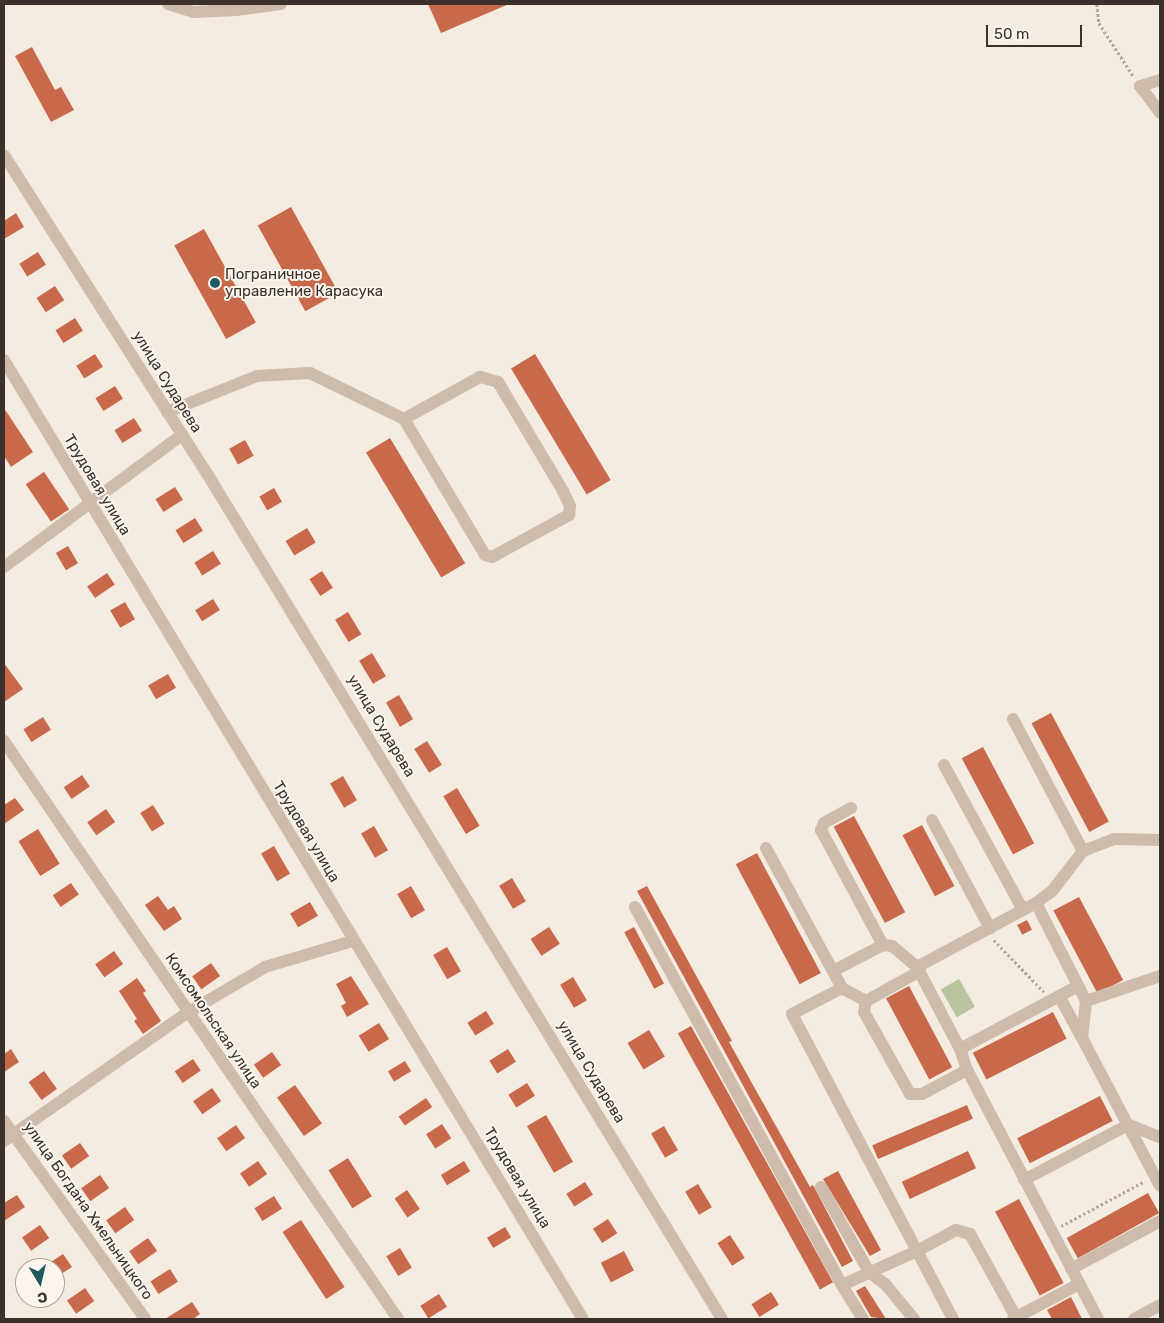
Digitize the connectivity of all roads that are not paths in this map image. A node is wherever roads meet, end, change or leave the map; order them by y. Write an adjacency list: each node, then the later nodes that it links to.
1 (168, 4): 2 (street)
2 (281, 4)
3 (1160, 80): 4 (street)
4 (1160, 113)
5 (4, 155): 7 (street, улица Сударева)
6 (4, 360): 10 (street, Трудовая улица)
7 (167, 412): 8 (street); 9 (street, улица Сударева)
8 (404, 419): 8 (street)
9 (182, 435): 10 (street); 56 (street, улица Сударева)
10 (89, 504): 11 (street); 24 (street, Трудовая улица)
11 (4, 567)
12 (1013, 719): 19 (street)
13 (4, 741): 34 (street, Комсомольская улица)
14 (944, 765): 22 (street)
15 (851, 808): 25 (street)
16 (932, 820): 23 (street)
17 (1160, 840): 19 (street)
18 (766, 848): 27 (street)
19 (1083, 851): 20 (street)
20 (1036, 904): 22 (street); 29 (street)
21 (635, 907): 50 (street)
22 (1023, 910): 23 (street)
23 (987, 930): 26 (street)
24 (354, 941): 34 (street); 55 (street, Трудовая улица)
25 (883, 945): 26 (street); 27 (street)
26 (918, 969): 32 (street); 36 (street)
27 (833, 971): 30 (street)
28 (1160, 976): 33 (street)
29 (1078, 986): 31 (street); 33 (street)
30 (842, 988): 32 (street); 46 (street)
31 (1056, 998): 35 (street); 36 (street)
32 (866, 1001): 37 (street)
33 (1086, 1001): 35 (street)
34 (188, 1013): 41 (street); 54 (street, Комсомольская улица)
35 (1082, 1038): 39 (street)
36 (960, 1049): 37 (street)
37 (967, 1070): 42 (street)
38 (4, 1121): 41 (street, улица Богдана Хмельницкого)
39 (1128, 1124): 40 (street); 42 (street); 43 (street)
40 (1160, 1137)
41 (9, 1138): 53 (street, улица Богдана Хмельницкого)
42 (1024, 1180): 47 (street)
43 (1158, 1181)
44 (821, 1187): 48 (street)
45 (1160, 1221): 47 (street)
46 (917, 1251): 48 (street); 52 (street); 59 (street)
47 (1071, 1269): 49 (street)
48 (869, 1272): 50 (street); 58 (street)
49 (1079, 1284): 52 (street); 60 (street)
50 (842, 1285): 57 (street)
51 (1160, 1305): 61 (street)
52 (1014, 1318)
53 (145, 1319)
54 (398, 1319)
55 (583, 1319)
56 (722, 1319)
57 (863, 1319)
58 (914, 1319)
59 (953, 1319)
60 (1098, 1319)
61 (1134, 1319)

